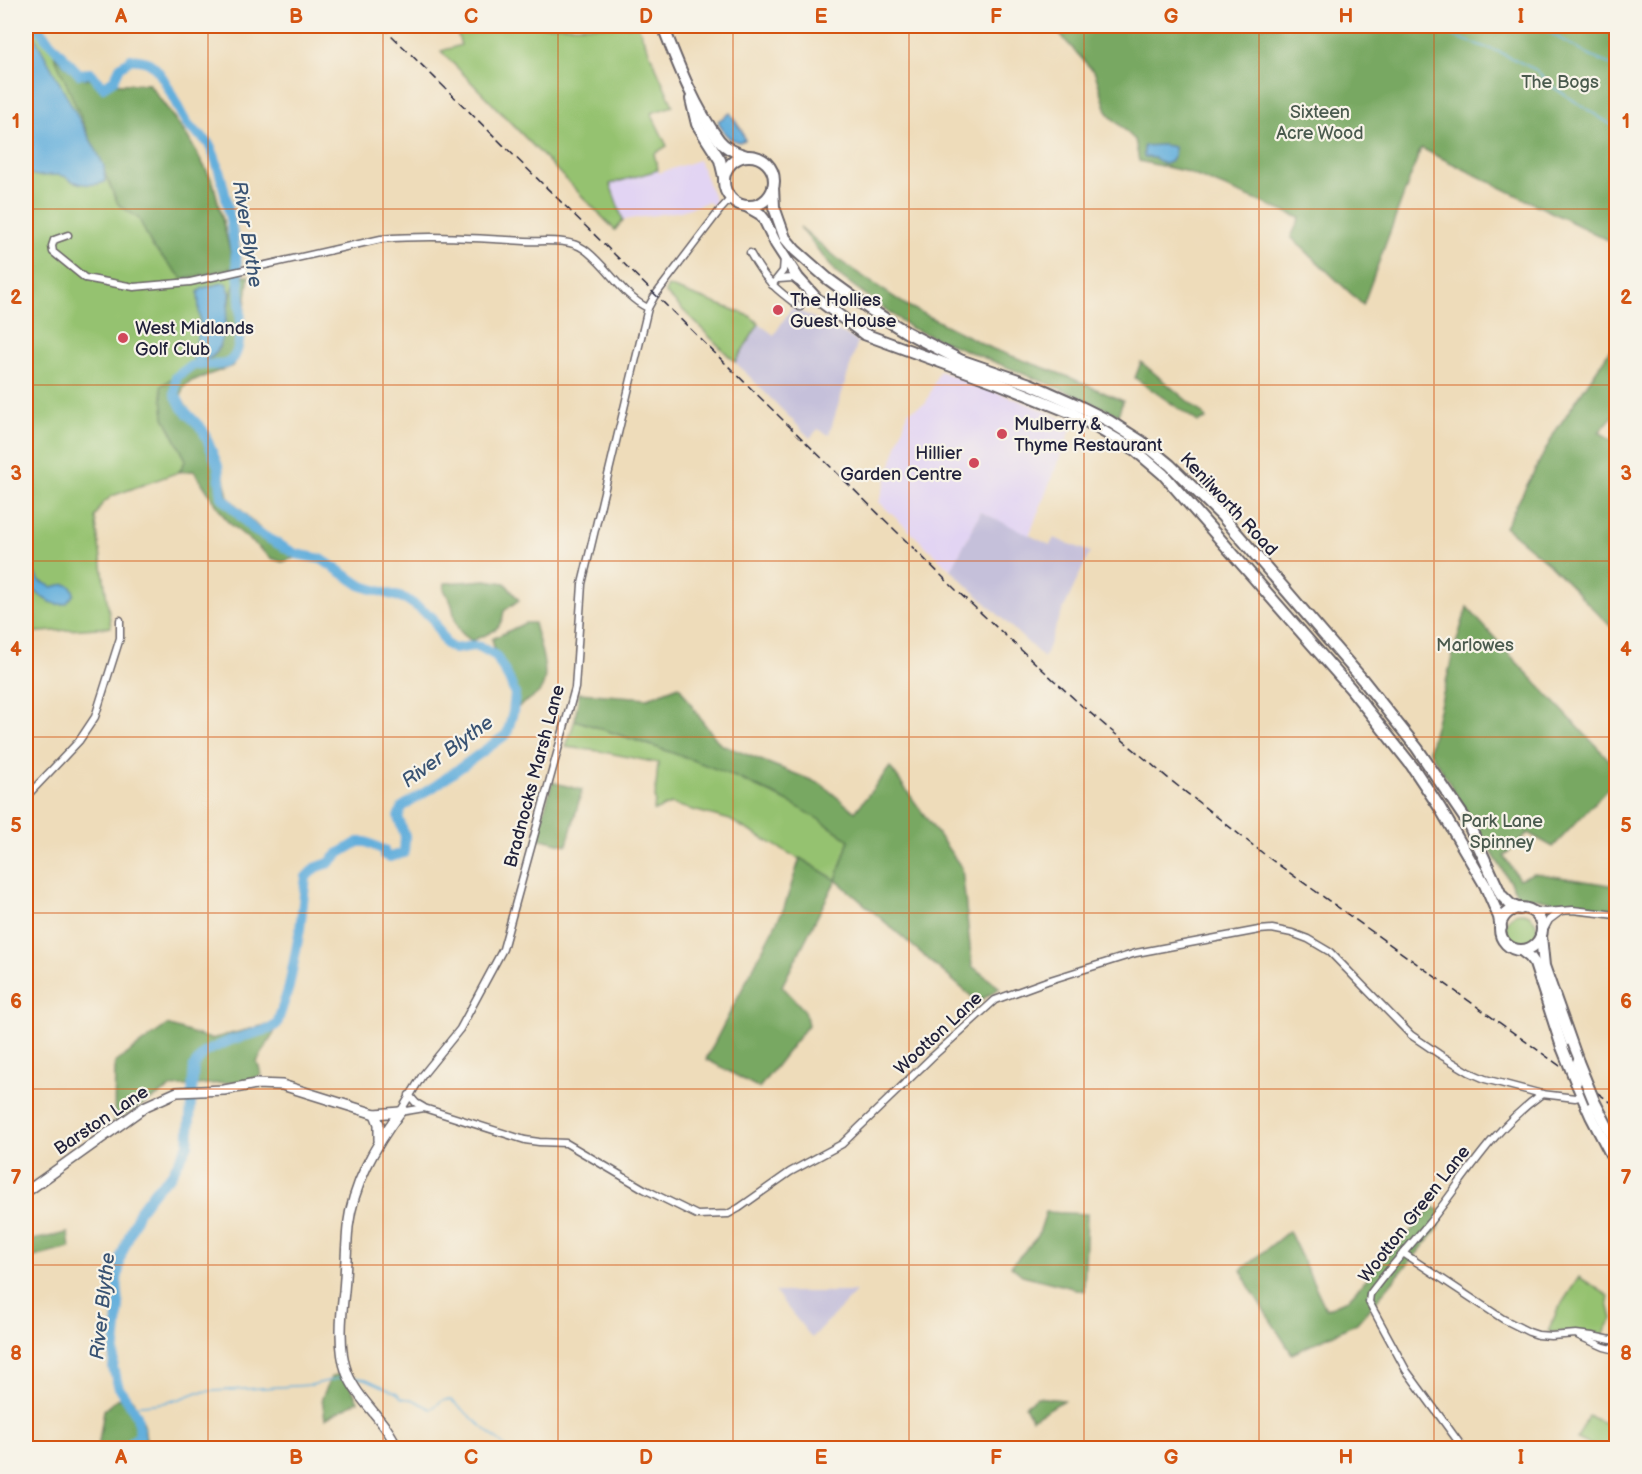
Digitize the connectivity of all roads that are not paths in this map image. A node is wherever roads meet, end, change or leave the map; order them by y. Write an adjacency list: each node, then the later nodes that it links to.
1 (663, 26): 2 (highway)
2 (687, 84): 3 (highway); 4 (highway)
3 (747, 156): 4 (highway); 5 (highway)
4 (724, 177): 6 (highway)
5 (773, 187): 7 (highway); 18 (highway, Kenilworth Road)
6 (731, 198): 7 (highway); 15 (street, Bradnocks Marsh Lane)
7 (746, 206): 10 (highway, Kenilworth Road)
8 (68, 235): 15 (street)
9 (750, 253): 12 (street)
10 (784, 257): 11 (street); 13 (highway, Kenilworth Road)
11 (779, 279): 12 (street); 13 (street, Kenilworth Road)
12 (772, 285): 14 (street)
13 (806, 286): 21 (highway, Kenilworth Road)
14 (800, 307)
15 (648, 308): 26 (street, Bradnocks Marsh Lane)
16 (120, 620): 17 (street)
17 (26, 797)
18 (1525, 910): 19 (street); 21 (highway); 22 (highway)
19 (1564, 910): 20 (street); 22 (street)
20 (1617, 915)
21 (1501, 928): 23 (highway)
22 (1541, 934): 23 (highway); 33 (highway, bridge)
23 (1521, 950): 27 (highway, bridge)
24 (1530, 1091): 25 (street, Wootton Lane); 28 (street); 29 (street, Wootton Lane)
25 (1542, 1094): 27 (street, Wootton Lane); 28 (street, Wootton Green Lane)
26 (409, 1095): 29 (street, Wootton Lane); 30 (street, Bradnocks Marsh Lane)
27 (1582, 1096): 34 (highway)
28 (1534, 1099): 36 (street, Wootton Green Lane)
29 (424, 1108): 30 (street, Wootton Lane)
30 (400, 1112): 31 (street, Barston Lane); 32 (street)
31 (375, 1114): 32 (street); 35 (street, Barston Lane)
32 (379, 1140): 40 (street)
33 (1617, 1143)
34 (1617, 1164)
35 (26, 1192)
36 (1403, 1253): 37 (street); 41 (street, Wootton Green Lane)
37 (1576, 1334): 38 (street); 39 (street)
38 (1617, 1341)
39 (1617, 1350)
40 (397, 1449)
41 (1463, 1449)

